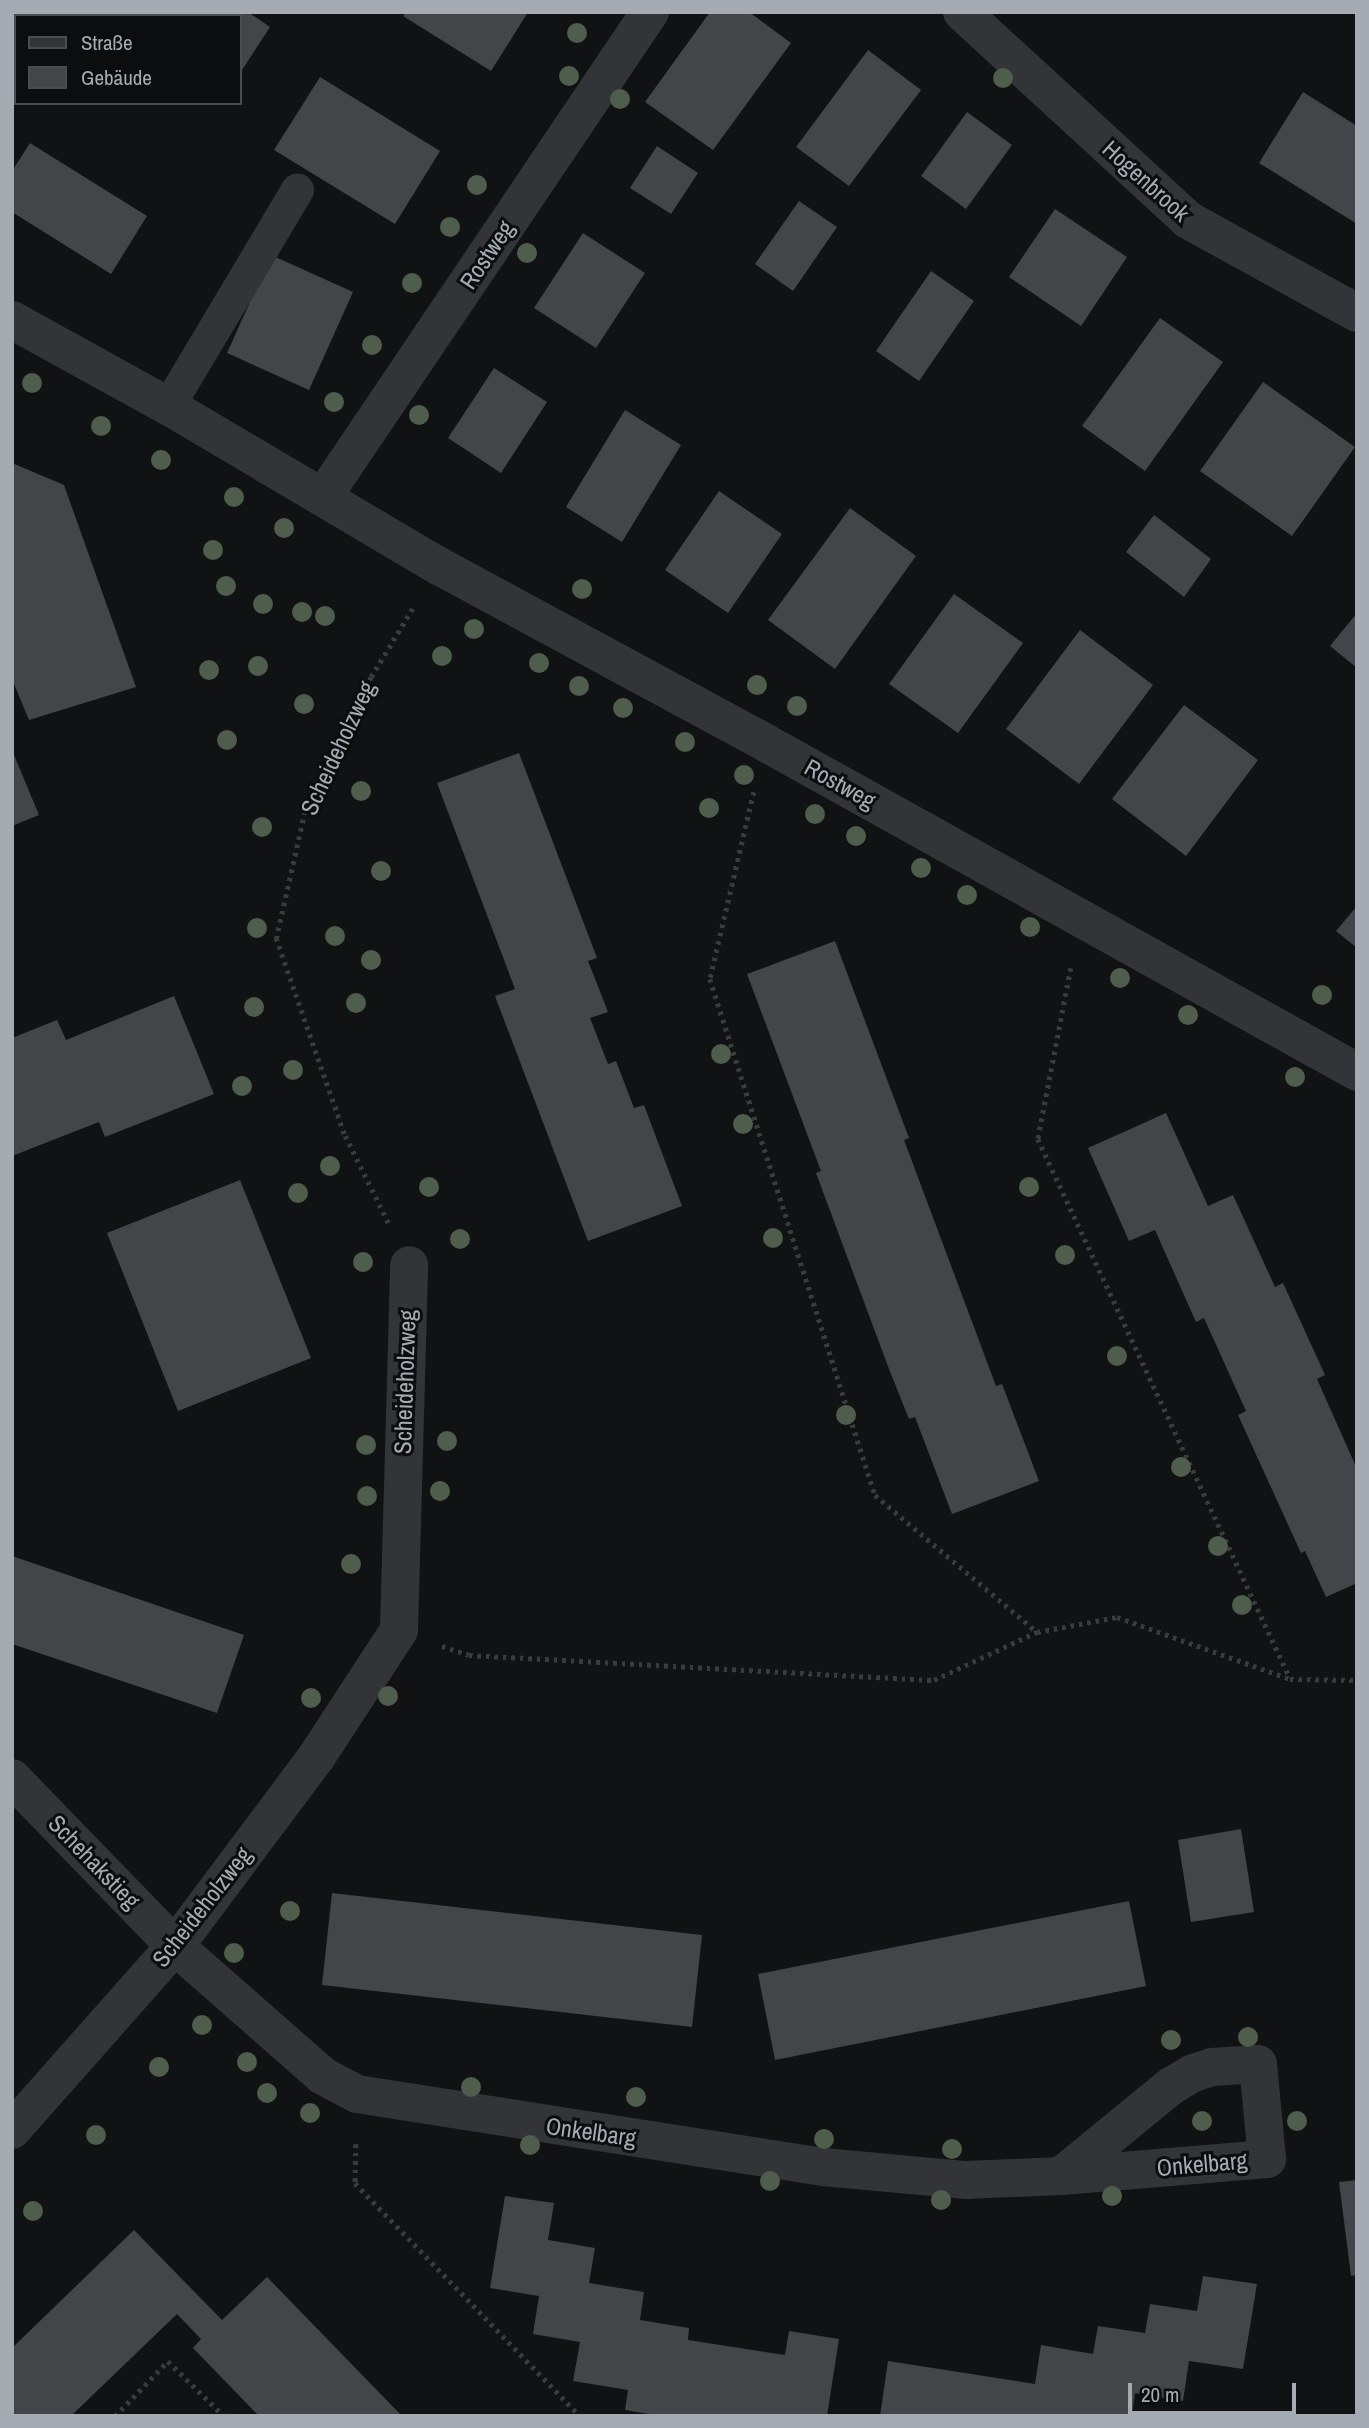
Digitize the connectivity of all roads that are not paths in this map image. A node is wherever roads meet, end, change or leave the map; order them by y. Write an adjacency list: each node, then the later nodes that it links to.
1 (650, 12): 7 (street, Rostweg)
2 (962, 12): 4 (street, Hogenbrook)
3 (297, 190): 6 (lane)
4 (1357, 313)
5 (12, 320): 6 (street, Rostweg)
6 (168, 406): 7 (street, Rostweg)
7 (323, 497): 8 (street, Rostweg)
8 (1357, 1072)
9 (409, 1265): 11 (street, Scheideholzweg)
10 (12, 1778): 11 (street, Schehakstieg)
11 (175, 1945): 12 (street, Scheideholzweg); 13 (street, Onkelbarg)
12 (12, 2130)
13 (1061, 2176): 13 (street, Onkelbarg)

